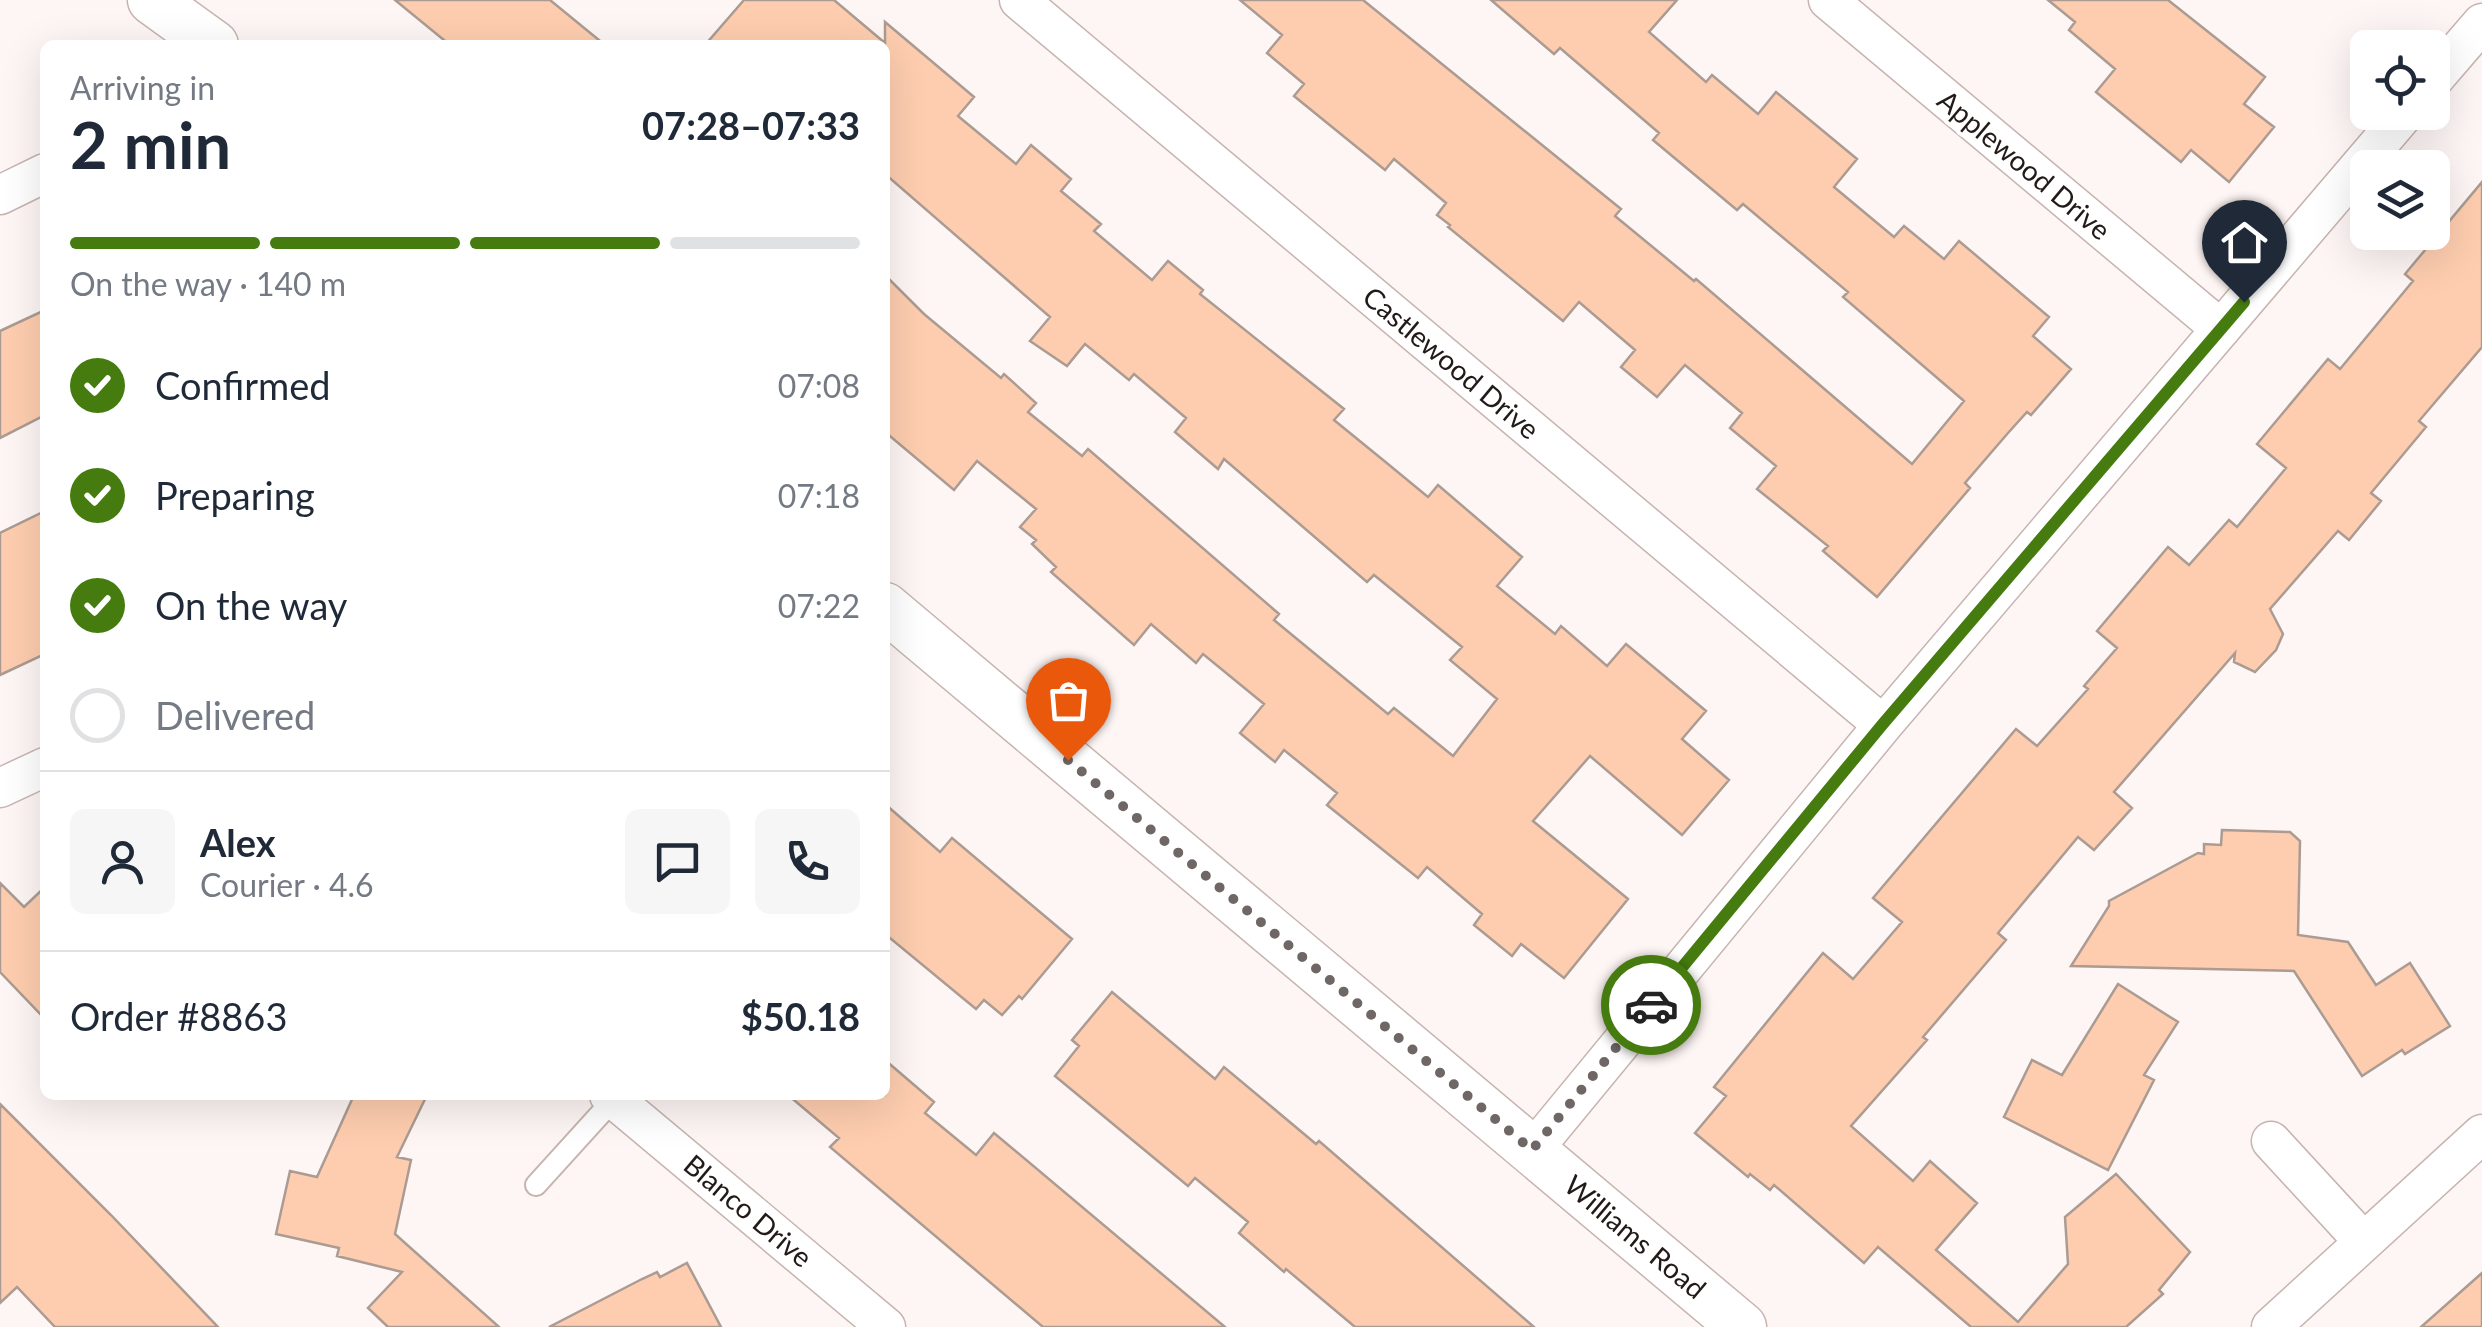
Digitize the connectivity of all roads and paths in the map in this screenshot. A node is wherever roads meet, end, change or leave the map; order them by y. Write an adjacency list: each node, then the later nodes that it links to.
1 (152, 0): 5 (street)
2 (1019, 0): 12 (street, Castlewood Drive)
3 (1828, 0): 10 (street, Applewood Drive)
4 (2482, 24): 6 (street)
5 (207, 40)
6 (2450, 60)
7 (2391, 130): 10 (street)
8 (40, 175): 9 (street)
9 (0, 195)
10 (2221, 329): 12 (street)
11 (890, 611): 19 (street, Williams Road)
12 (1882, 725): 19 (street)
13 (40, 769): 14 (street)
14 (0, 788)
15 (609, 1100): 20 (lane)
16 (616, 1100): 22 (street, Blanco Drive)
17 (2482, 1134): 21 (street)
18 (2271, 1141): 21 (street)
19 (1532, 1150): 23 (street, Williams Road)
20 (536, 1185)
21 (2364, 1242): 24 (street)
22 (886, 1327)
23 (1742, 1327)
24 (2271, 1327)

